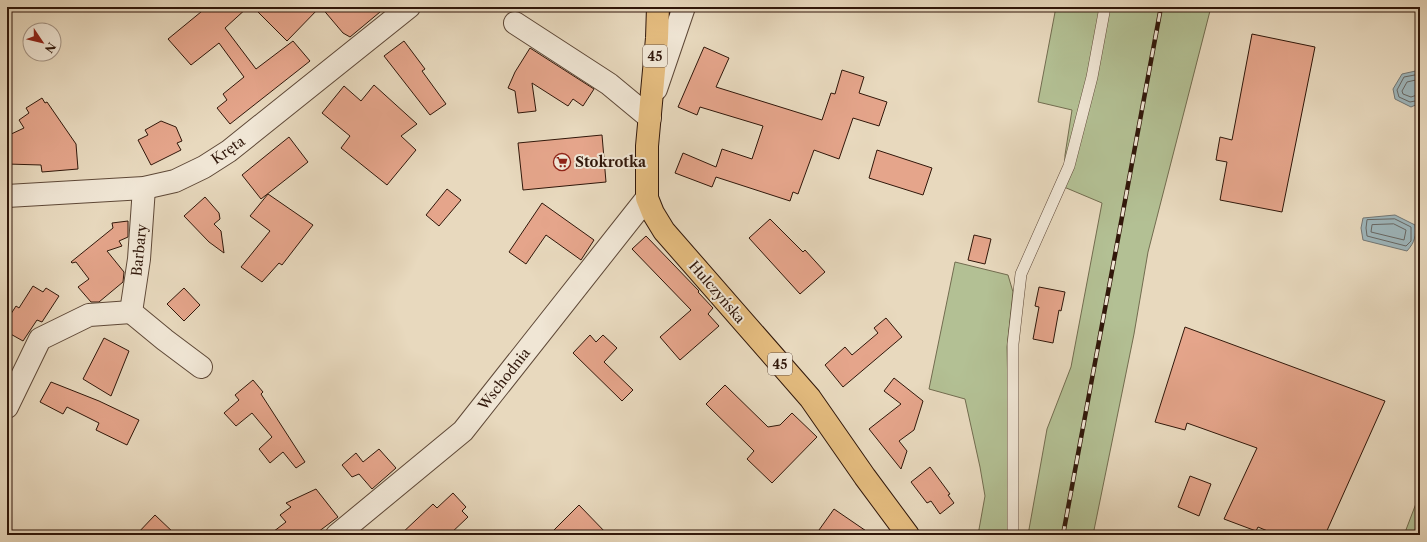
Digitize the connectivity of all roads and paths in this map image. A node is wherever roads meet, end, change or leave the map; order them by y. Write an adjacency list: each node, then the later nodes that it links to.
1 (409, 7): 7 (street, Kręta)
2 (658, 7): 6 (main road, Hulczyńska / 45)
3 (684, 7): 6 (street)
4 (1105, 7): 15 (lane)
5 (515, 23): 6 (street)
6 (650, 112): 9 (main road, Hulczyńska / 45)
7 (144, 188): 8 (street, Kręta); 10 (street, Barbary)
8 (7, 196)
9 (647, 198): 13 (street, Wschodnia); 14 (main road, Hulczyńska / 45)
10 (131, 312): 11 (street); 12 (street)
11 (201, 367)
12 (7, 407)
13 (337, 535)
14 (908, 535)
15 (1014, 535)

